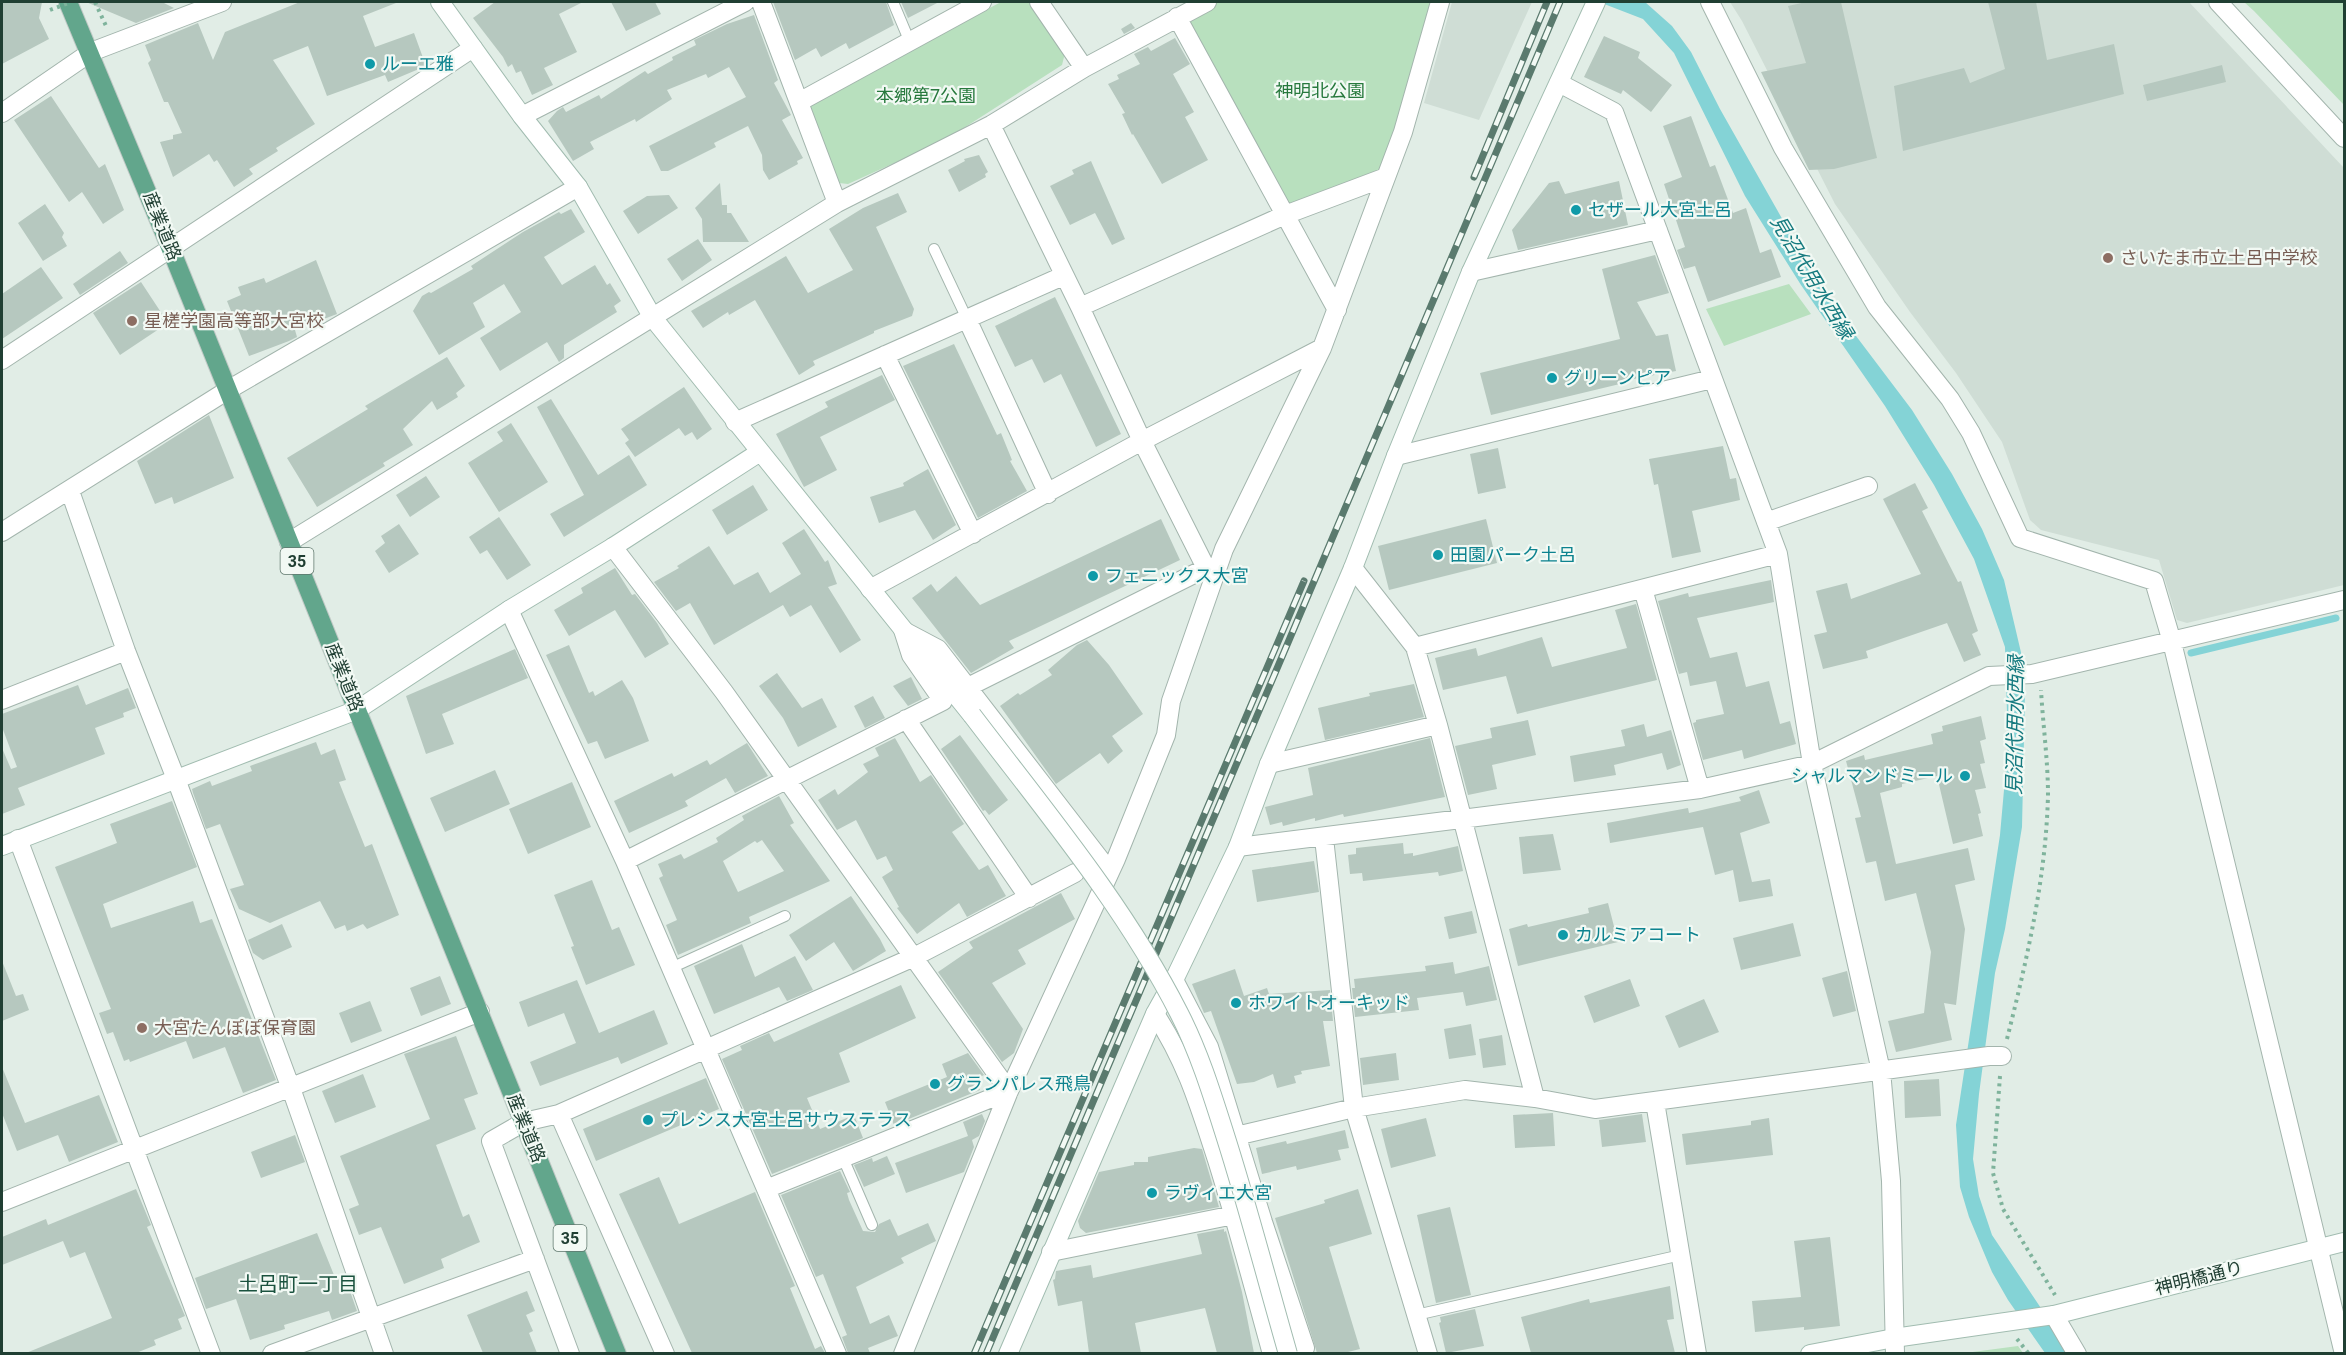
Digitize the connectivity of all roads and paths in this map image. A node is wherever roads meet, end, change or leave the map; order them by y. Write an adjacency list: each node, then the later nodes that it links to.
1 (70, 2): 15 (path, bridge); 20 (main road, 産業道路 / 35)
2 (95, 2): 17 (path)
3 (222, 2): 20 (street)
4 (440, 2): 19 (street)
5 (745, 2): 25 (street)
6 (761, 2): 23 (street)
7 (893, 2): 18 (lane)
8 (982, 2): 18 (street)
9 (1039, 2): 21 (street)
10 (1207, 2): 16 (street)
11 (1440, 2): 28 (street)
12 (1596, 2): 22 (street)
13 (1710, 2): 66 (street)
14 (2218, 2): 27 (street)
15 (50, 10)
16 (1177, 17): 21 (street); 31 (street)
17 (106, 26)
18 (909, 40): 23 (street)
19 (473, 48): 25 (street); 33 (street)
20 (91, 52): 24 (street); 33 (main road, 産業道路 / 35)
21 (1084, 68): 26 (street)
22 (1559, 82): 32 (street); 35 (street)
23 (799, 102): 30 (street)
24 (2, 113)
25 (522, 116): 29 (street)
26 (990, 125): 30 (street); 36 (street)
27 (2344, 138)
28 (1386, 177): 31 (street); 38 (street)
29 (578, 187): 39 (street); 45 (street)
30 (837, 203): 39 (street)
31 (1285, 215): 37 (street); 38 (street)
32 (1658, 230): 35 (street); 44 (street)
33 (170, 247): 43 (street); 45 (main road, 産業道路 / 35)
34 (934, 249): 40 (lane)
35 (1471, 272): 49 (street)
36 (1063, 276): 37 (street); 40 (street)
37 (1080, 308): 47 (street)
38 (1337, 310): 41 (street)
39 (652, 318): 46 (street); 56 (street)
40 (967, 319): 42 (street); 52 (street)
41 (1322, 348): 47 (street); 60 (street)
42 (885, 355): 46 (street); 55 (street)
43 (2, 360)
44 (1713, 380): 49 (street); 53 (street)
45 (228, 390): 51 (street); 56 (main road, 産業道路 / 35)
46 (735, 422): 48 (street)
47 (1142, 441): 52 (street); 60 (street)
48 (760, 452): 57 (street); 62 (street)
49 (1396, 456): 59 (street)
50 (1868, 486): 53 (street)
51 (70, 491): 54 (street); 68 (street)
52 (1048, 494): 55 (street)
53 (1766, 522): 58 (street)
54 (2, 532)
55 (973, 534): 62 (street)
56 (289, 542): 72 (main road, 産業道路 / 35)
57 (613, 548): 64 (street); 77 (street)
58 (1778, 554): 61 (street); 75 (street)
59 (1353, 568): 67 (street); 76 (street)
60 (1210, 572): 70 (street); 85 (street)
61 (1643, 588): 67 (street); 79 (street)
62 (870, 589): 65 (street)
63 (2344, 600): 66 (street)
64 (509, 610): 72 (street); 84 (street)
65 (903, 630): 70 (street); 73 (street); 130 (street, bridge)
66 (2172, 642): 69 (street); 112 (street)
67 (1415, 647): 74 (street)
68 (126, 651): 71 (street); 78 (street)
69 (2036, 673): 75 (street); 95 (path)
70 (968, 687): 85 (street)
71 (2, 700)
72 (357, 710): 78 (street); 92 (main road, 産業道路 / 35)
73 (906, 719): 77 (street); 87 (street)
74 (1438, 725): 76 (street); 80 (street)
75 (1812, 764): 79 (street); 96 (street)
76 (1269, 765): 83 (street)
77 (786, 778): 84 (street); 89 (street)
78 (176, 779): 82 (street); 97 (street)
79 (1700, 789): 80 (street)
80 (1462, 820): 81 (street); 99 (street)
81 (1324, 838): 83 (street); 101 (street)
82 (10, 843): 105 (street)
83 (1238, 847): 91 (street)
84 (625, 861): 90 (street)
85 (1110, 872): 98 (street)
86 (1075, 873): 87 (street)
87 (1029, 898): 89 (street)
88 (785, 916): 90 (lane)
89 (914, 957): 94 (street); 98 (street)
90 (671, 968): 94 (street)
91 (1174, 980): 93 (street); 104 (street)
92 (480, 1012): 97 (street); 103 (main road, 産業道路 / 35)
93 (1155, 1014): 109 (street); 113 (street)
94 (705, 1049): 102 (street); 107 (street)
95 (1996, 1056): 96 (street); 116 (path)
96 (1881, 1071): 100 (street); 119 (street)
97 (291, 1087): 105 (street); 118 (street)
98 (1009, 1090): 106 (street); 127 (street)
99 (1534, 1098): 100 (street); 101 (street)
100 (1655, 1102): 114 (street)
101 (1354, 1108): 104 (street); 117 (street)
102 (559, 1114): 103 (street); 125 (street)
103 (524, 1122): 115 (street); 124 (main road, 産業道路 / 35)
104 (1236, 1136): 131 (street)
105 (133, 1150): 108 (street); 120 (street)
106 (843, 1158): 107 (street); 110 (lane)
107 (766, 1190): 126 (street)
108 (2, 1202)
109 (1234, 1215): 113 (street); 129 (street)
110 (872, 1225)
111 (2344, 1242): 112 (street, 神明橋通り)
112 (2320, 1248): 116 (street, 神明橋通り); 136 (street)
113 (1051, 1252): 128 (street)
114 (1681, 1255): 117 (lane); 133 (street)
115 (535, 1258): 118 (street); 123 (street)
116 (2060, 1313): 119 (street, 神明橋通り); 135 (street)
117 (1416, 1315): 132 (street)
118 (372, 1319): 121 (street); 122 (street)
119 (1894, 1346): 134 (street, 神明橋通り)
120 (206, 1352)
121 (272, 1353)
122 (384, 1353)
123 (570, 1353)
124 (617, 1353)
125 (665, 1353)
126 (837, 1353)
127 (903, 1353)
128 (1008, 1353)
129 (1272, 1353)
130 (1288, 1353)
131 (1302, 1353)
132 (1428, 1353)
133 (1697, 1353)
134 (1810, 1353)
135 (2077, 1353)
136 (2344, 1353)

